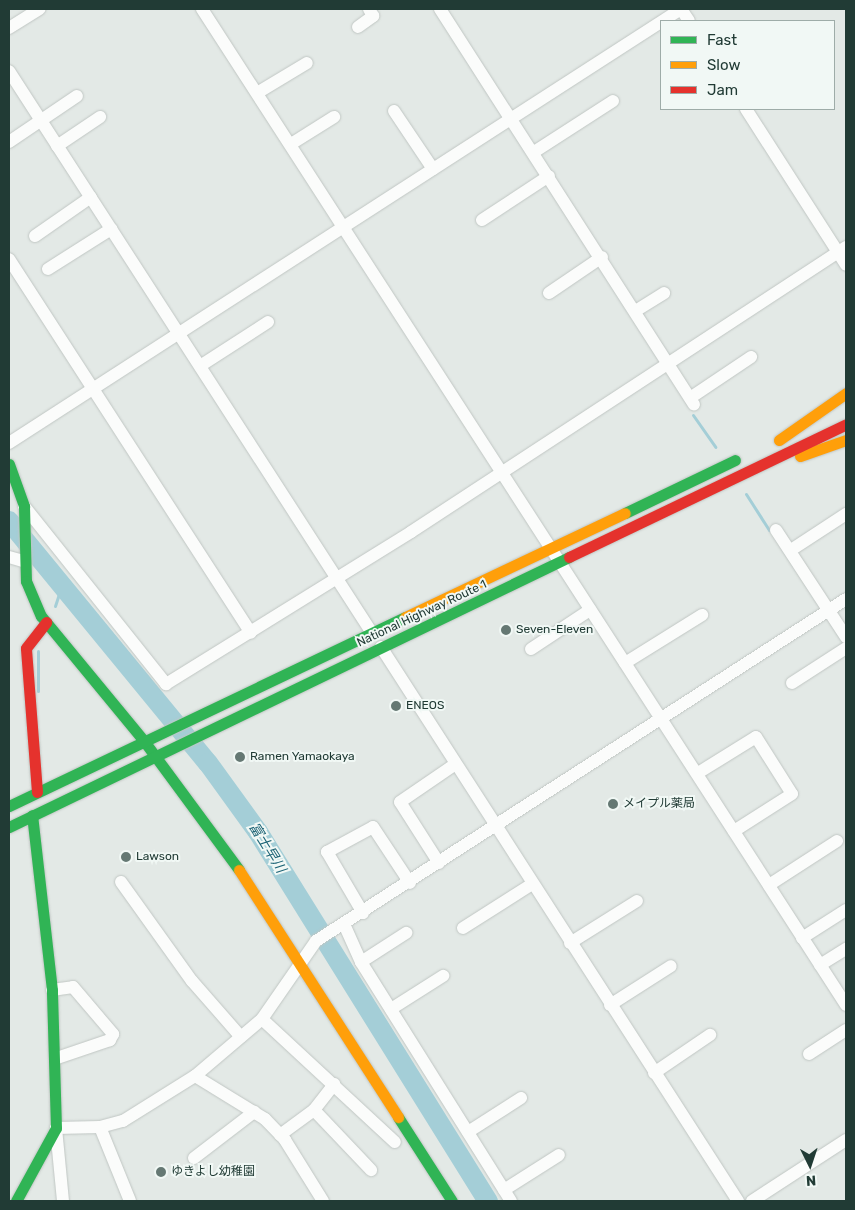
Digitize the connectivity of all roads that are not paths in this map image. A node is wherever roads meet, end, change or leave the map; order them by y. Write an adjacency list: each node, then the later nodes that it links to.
1 (40, 9): 10 (street)
2 (369, 9): 9 (street)
3 (442, 9): 20 (street)
4 (681, 9): 6 (street); 7 (street)
5 (208, 11): 13 (street)
6 (664, 20)
7 (688, 20)
8 (660, 23): 20 (street)
9 (358, 26)
10 (9, 28)
11 (307, 63): 13 (street)
12 (9, 71): 21 (street)
13 (257, 93): 23 (street)
14 (77, 96): 21 (street)
15 (614, 101): 25 (street)
16 (747, 110): 33 (street)
17 (394, 111): 26 (street)
18 (100, 117): 24 (street)
19 (334, 117): 23 (street)
20 (512, 118): 25 (street); 26 (street)
21 (40, 120): 22 (street); 24 (street)
22 (9, 142)
23 (291, 144): 30 (street)
24 (57, 146): 28 (street)
25 (534, 152): 27 (street)
26 (433, 169): 30 (street)
27 (549, 176): 29 (street); 34 (street)
28 (91, 198): 31 (street); 32 (street)
29 (482, 220)
30 (344, 227): 42 (street); 56 (street)
31 (111, 229): 37 (street); 42 (street)
32 (35, 236)
33 (842, 249): 36 (street); 44 (street)
34 (602, 256): 38 (street); 40 (street)
35 (9, 259): 46 (street)
36 (846, 265)
37 (48, 269)
38 (549, 293)
39 (664, 293): 40 (street)
40 (636, 310): 44 (street)
41 (268, 322): 45 (street)
42 (178, 333): 45 (street); 46 (street)
43 (751, 356): 44 (street)
44 (671, 363): 56 (street)
45 (200, 366): 65 (street)
46 (94, 390): 52 (street); 71 (street)
47 (846, 393): 48 (main road)
48 (846, 407)
49 (846, 424): 58 (main road, National Highway Route 1)
50 (846, 434): 54 (main road)
51 (846, 440): 54 (main road)
52 (9, 443)
53 (745, 456): 61 (main road, National Highway Route 1)
54 (800, 456): 58 (main road)
55 (9, 464): 57 (main road)
56 (503, 472): 61 (street); 65 (street)
57 (24, 512): 63 (main road); 71 (street)
58 (668, 513): 64 (main road, National Highway Route 1)
59 (846, 514): 62 (street)
60 (776, 530): 62 (street)
61 (549, 547): 64 (street); 72 (main road, National Highway Route 1)
62 (791, 550): 68 (street)
63 (18, 562): 70 (main road)
64 (560, 565): 67 (street); 74 (main road, National Highway Route 1)
65 (338, 578): 71 (street); 72 (street)
66 (846, 599): 68 (street)
67 (590, 610): 76 (street); 77 (street)
68 (829, 610): 73 (street); 79 (street)
69 (702, 615): 77 (street)
70 (46, 622): 80 (main road); 84 (main road)
71 (251, 633)
72 (372, 633): 80 (main road, National Highway Route 1)
73 (846, 637)
74 (381, 648): 81 (main road, National Highway Route 1); 82 (street)
75 (846, 648): 78 (street)
76 (531, 649)
77 (625, 663): 79 (street)
78 (792, 682)
79 (661, 720): 83 (street); 87 (street)
80 (144, 741): 81 (main road); 84 (main road, National Highway Route 1)
81 (156, 757): 86 (main road, National Highway Route 1); 106 (main road)
82 (454, 764): 87 (street); 91 (street)
83 (698, 773): 89 (street); 89 (street)
84 (37, 792): 85 (main road, National Highway Route 1)
85 (9, 806)
86 (32, 816): 88 (main road, National Highway Route 1); 110 (main road)
87 (495, 826): 91 (street); 94 (street)
88 (9, 827)
89 (734, 831): 95 (street)
90 (837, 841): 95 (street)
91 (439, 863): 93 (street)
92 (121, 882): 117 (street)
93 (410, 883): 98 (street); 98 (street)
94 (532, 884): 100 (street); 103 (street)
95 (768, 885): 102 (street)
96 (637, 901): 103 (street)
97 (846, 910): 102 (street)
98 (363, 913): 99 (street)
99 (340, 926): 105 (street); 106 (street)
100 (463, 928)
101 (406, 932): 105 (street)
102 (802, 938): 107 (street)
103 (570, 943): 111 (street)
104 (846, 950): 107 (street)
105 (361, 962): 113 (street)
106 (302, 963): 114 (street); 124 (main road)
107 (820, 965): 112 (street)
108 (671, 966): 111 (street)
109 (442, 976): 113 (street)
110 (52, 990): 119 (main road); 119 (street)
111 (610, 1005): 120 (street)
112 (846, 1005)
113 (391, 1009): 130 (street)
114 (262, 1019): 117 (street); 122 (street)
115 (846, 1030): 118 (street)
116 (710, 1035): 120 (street)
117 (241, 1037): 121 (street)
118 (809, 1054)
119 (57, 1058): 128 (main road)
120 (654, 1073): 144 (street)
121 (195, 1076): 126 (street); 129 (street)
122 (334, 1084): 125 (street); 127 (street)
123 (521, 1098): 130 (street)
124 (395, 1109): 127 (street); 142 (main road)
125 (314, 1110): 131 (street); 136 (street)
126 (254, 1112): 131 (street); 135 (street)
127 (375, 1123): 133 (street)
128 (56, 1128): 129 (street); 138 (main road); 139 (street)
129 (100, 1128): 140 (street)
130 (468, 1132): 137 (street)
131 (280, 1135): 141 (street)
132 (846, 1140): 145 (street)
133 (395, 1142)
134 (558, 1155): 137 (street)
135 (194, 1158)
136 (371, 1170)
137 (504, 1190): 143 (street)
138 (16, 1201)
139 (63, 1201)
140 (130, 1201)
141 (323, 1201)
142 (452, 1201)
143 (511, 1201)
144 (738, 1201)
145 (752, 1201)

